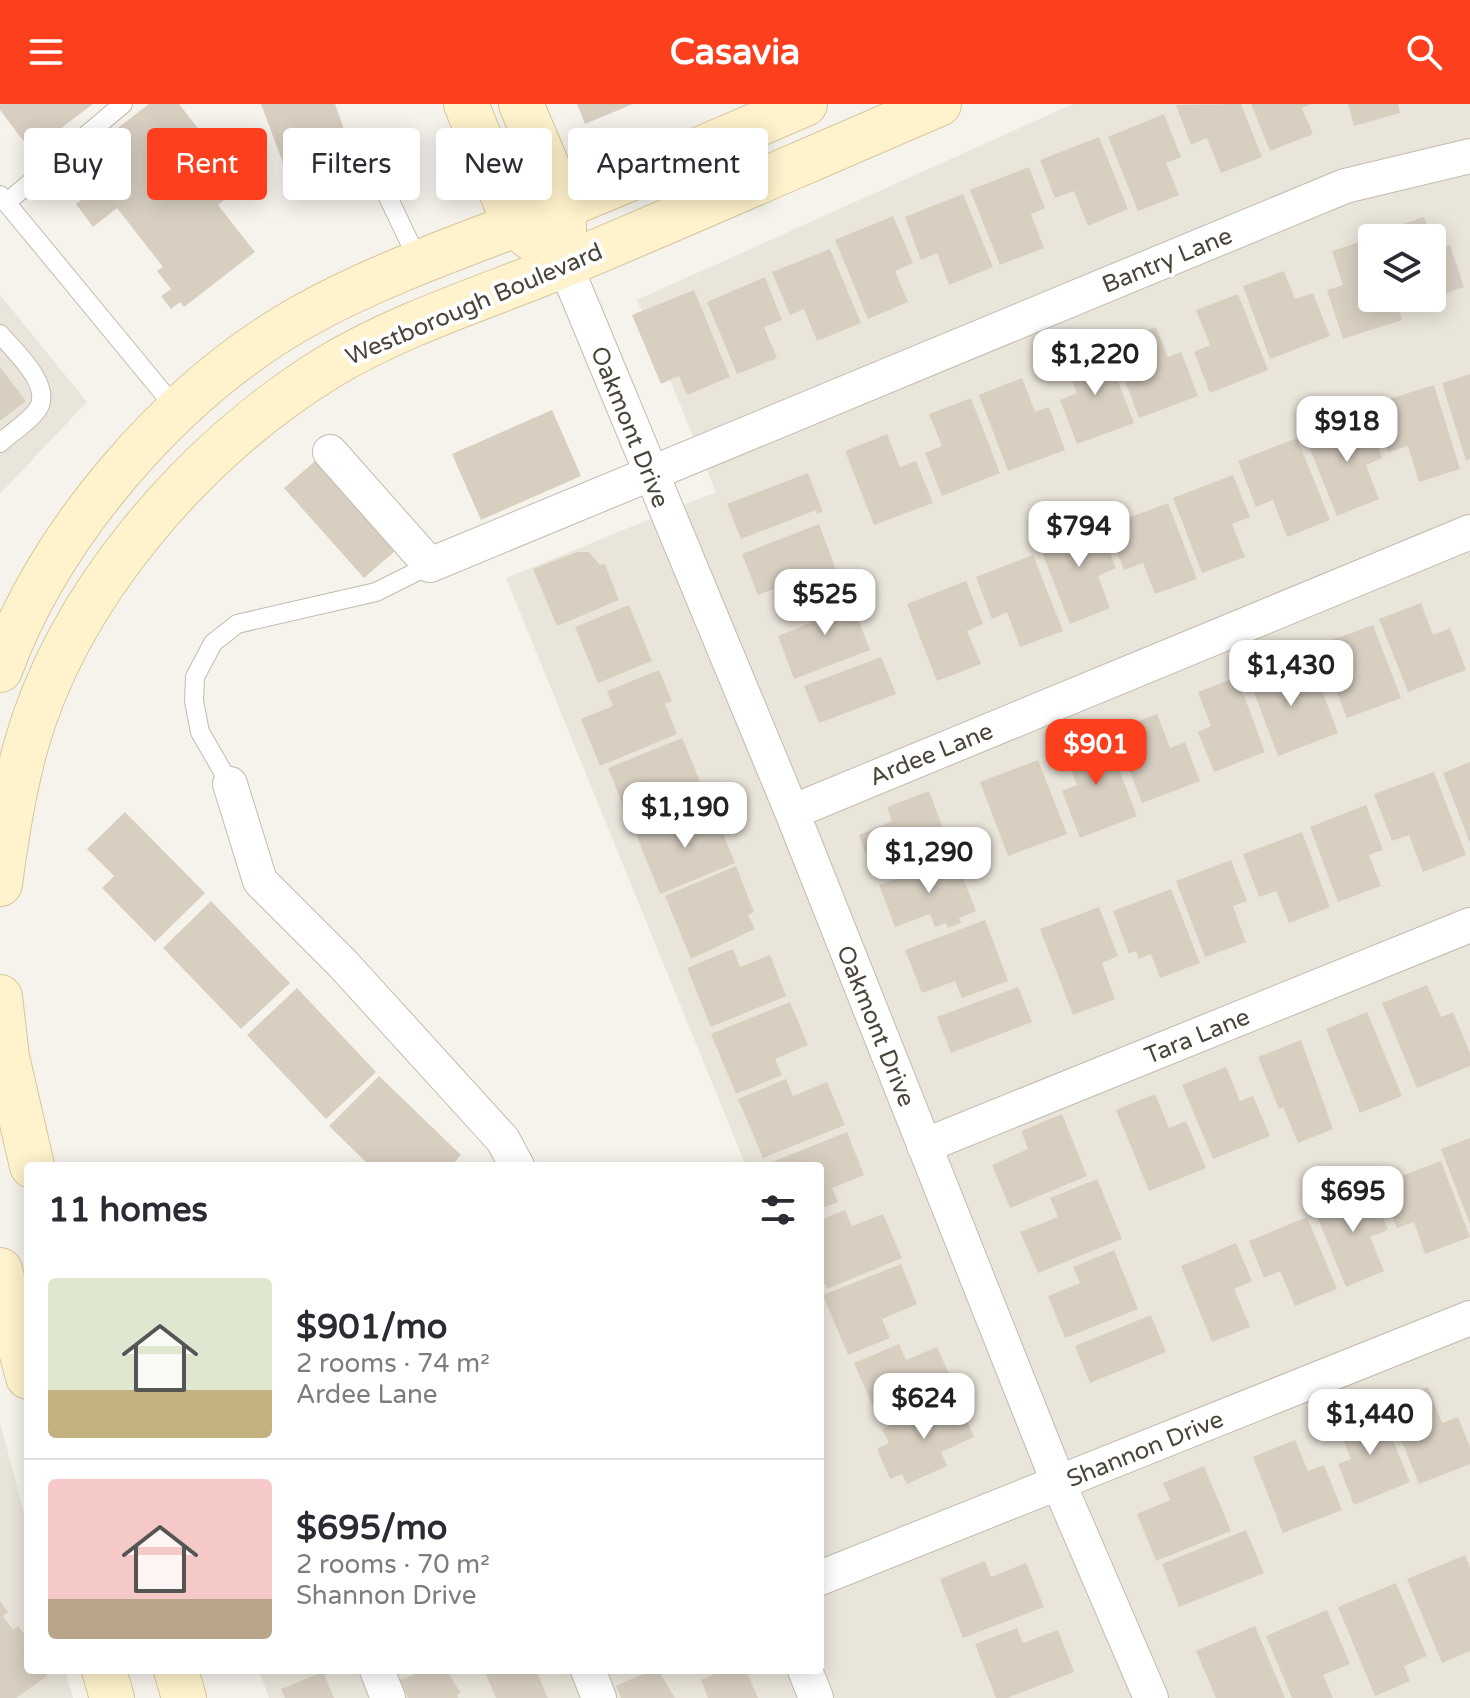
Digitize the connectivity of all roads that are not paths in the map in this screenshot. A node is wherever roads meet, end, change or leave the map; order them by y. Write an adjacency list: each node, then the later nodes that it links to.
1 (123, 104): 7 (lane)
2 (466, 104): 10 (main road)
3 (521, 104): 9 (main road)
4 (805, 104): 9 (main road)
5 (939, 104): 12 (main road, Westborough Boulevard)
6 (1470, 156): 17 (street, Bantry Lane)
7 (3, 199): 14 (lane)
8 (389, 200): 11 (lane)
9 (564, 206): 10 (main road); 12 (main road)
10 (515, 226): 11 (main road); 12 (main road)
11 (420, 264): 14 (main road)
12 (565, 265): 17 (street, Oakmont Drive); 23 (main road, Westborough Boulevard)
13 (0, 334): 15 (lane)
14 (178, 411): 20 (main road)
15 (0, 443)
16 (330, 452): 19 (street)
17 (649, 474): 19 (street, Bantry Lane); 22 (street, Oakmont Drive)
18 (1470, 532): 22 (street, Ardee Lane)
19 (430, 565): 21 (lane)
20 (0, 670)
21 (230, 784): 28 (street)
22 (792, 812): 26 (street, Oakmont Drive)
23 (0, 884)
24 (1470, 925): 26 (street, Tara Lane)
25 (0, 997): 27 (main road)
26 (924, 1146): 32 (street, Oakmont Drive)
27 (31, 1162)
28 (515, 1162)
29 (0, 1270): 31 (main road)
30 (1470, 1318): 32 (street, Shannon Drive)
31 (24, 1362)
32 (1059, 1484): 33 (street, Shannon Drive); 44 (street, Oakmont Drive)
33 (824, 1576)
34 (105, 1674): 39 (main road)
35 (177, 1674): 40 (main road)
36 (379, 1674): 41 (street)
37 (590, 1674): 42 (street)
38 (807, 1674): 43 (street)
39 (112, 1698)
40 (184, 1698)
41 (388, 1698)
42 (599, 1698)
43 (816, 1698)
44 (1151, 1698)

